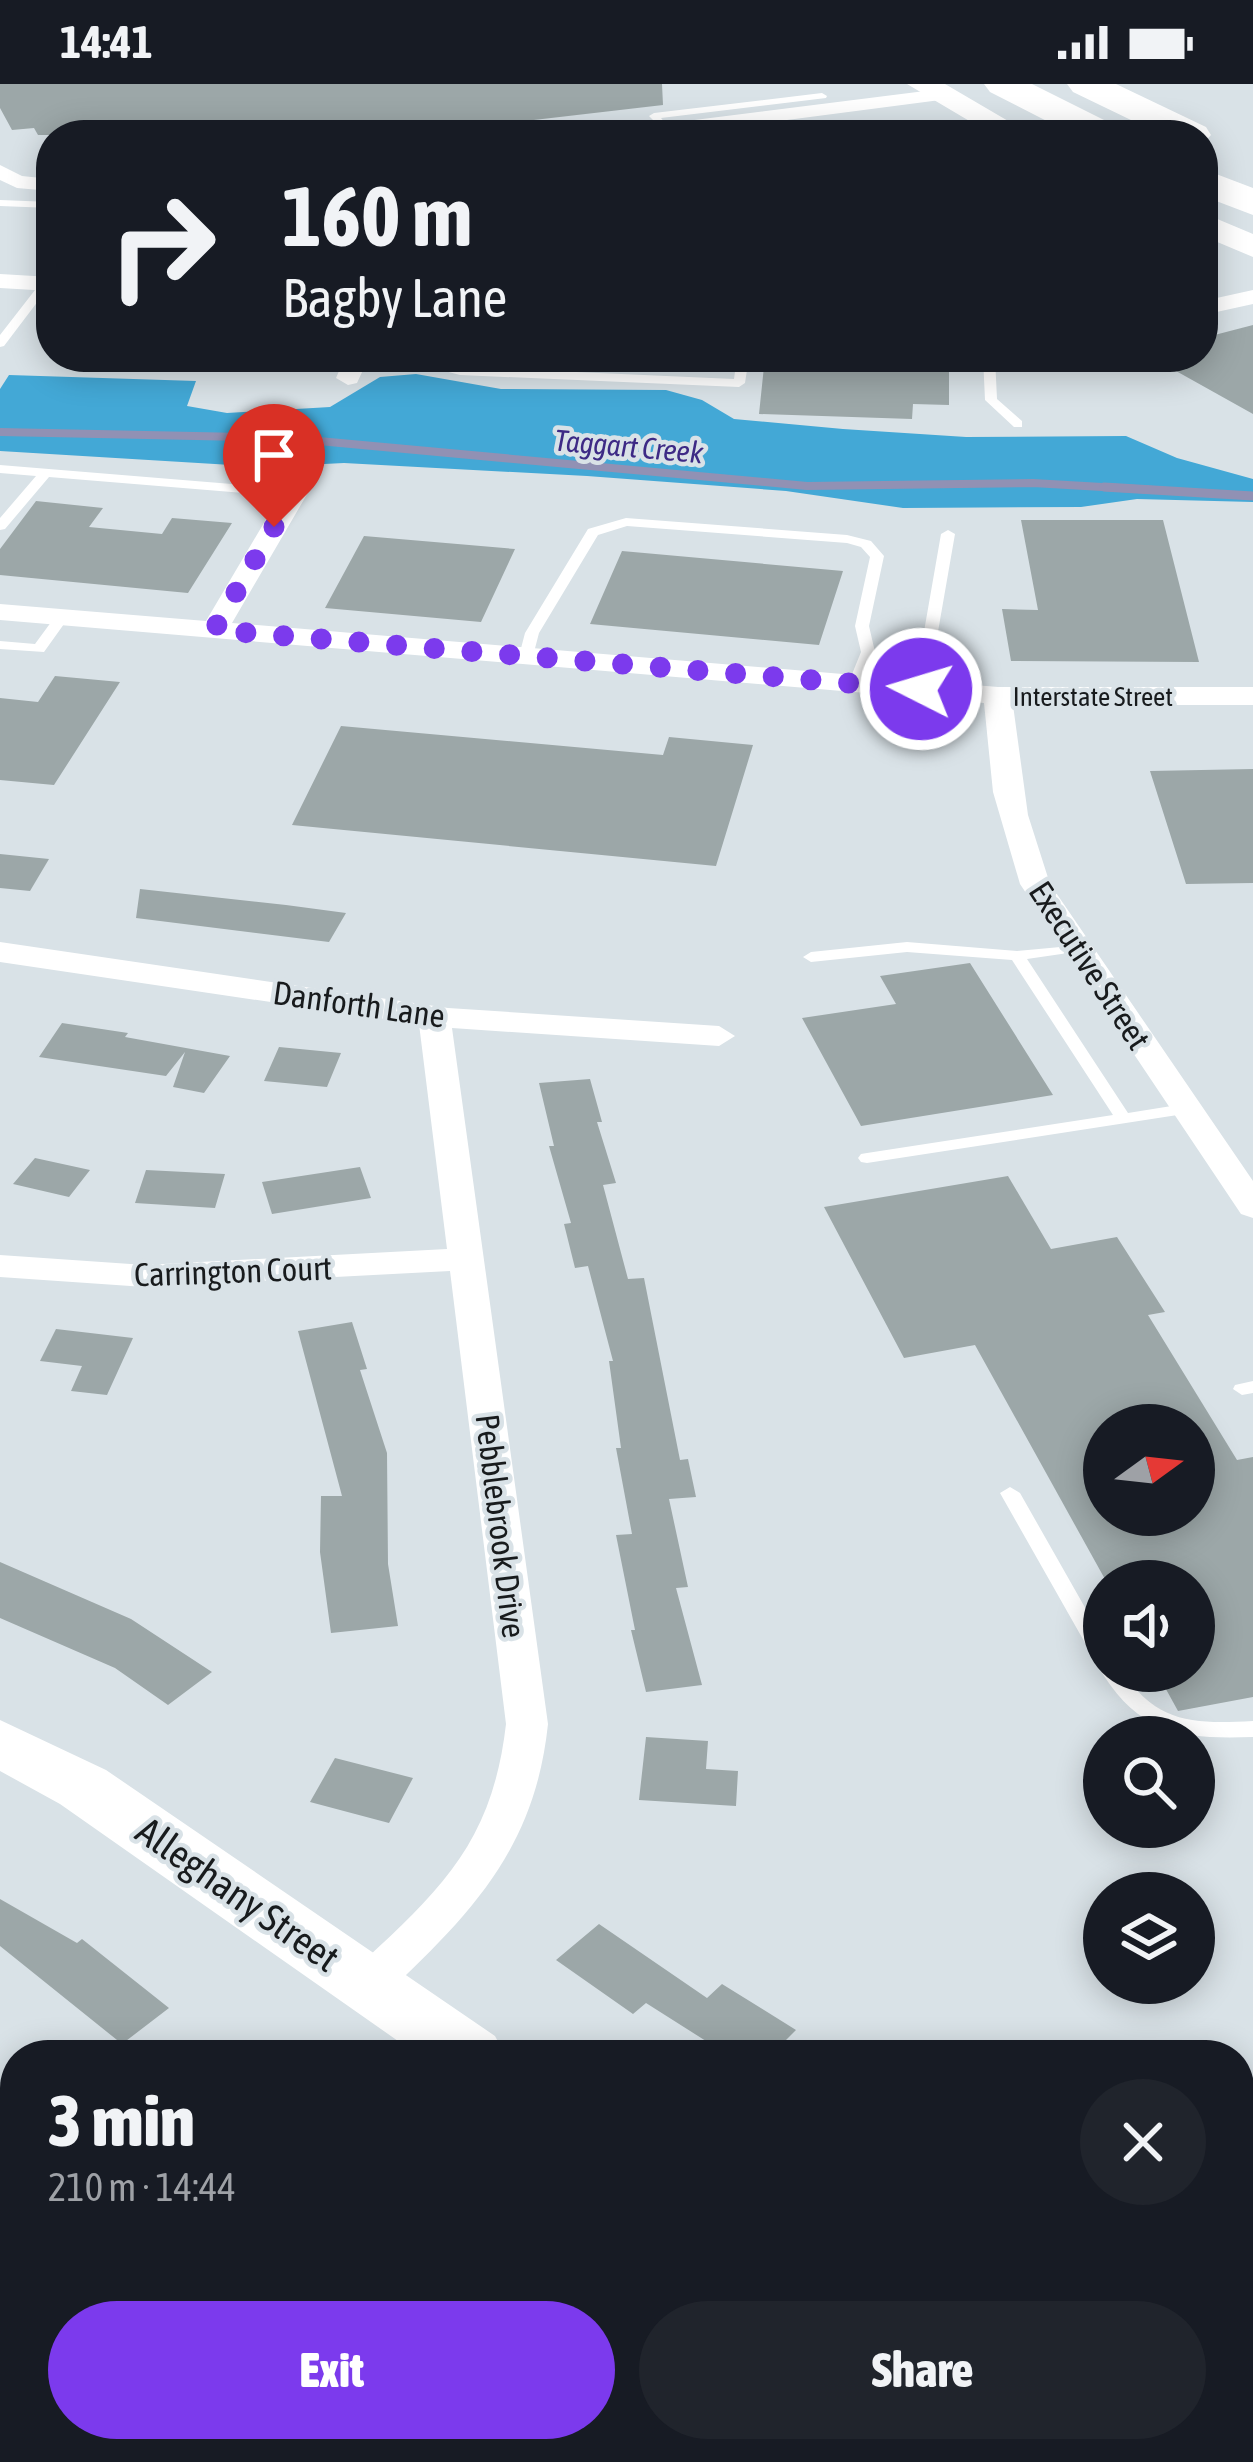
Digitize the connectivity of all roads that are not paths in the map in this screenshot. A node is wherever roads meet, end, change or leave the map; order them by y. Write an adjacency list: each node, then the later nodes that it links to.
1 (808, 84): 5 (lane)
2 (1003, 84): 8 (highway)
3 (1087, 84): 9 (highway)
4 (932, 90): 5 (street); 7 (street)
5 (829, 102): 6 (street)
6 (724, 120)
7 (988, 120)
8 (1074, 120)
9 (1161, 120)
10 (1218, 147): 11 (highway)
11 (1253, 162)
12 (0, 171): 13 (street)
13 (36, 184)
14 (1218, 188): 16 (highway)
15 (0, 203): 17 (lane)
16 (1253, 203)
17 (36, 204)
18 (1218, 231): 19 (street)
19 (1253, 247)
20 (1, 282): 21 (street)
21 (36, 283)
22 (1253, 297): 24 (street)
23 (36, 300): 25 (lane)
24 (1218, 305)
25 (0, 343)
26 (483, 372): 27 (lane)
27 (740, 372)
28 (989, 372): 29 (lane)
29 (1018, 424)
30 (0, 470): 31 (lane)
31 (45, 473): 32 (lane); 33 (lane)
32 (300, 483): 37 (street)
33 (0, 526)
34 (948, 535): 41 (lane)
35 (0, 612): 36 (street, Interstate Street)
36 (62, 617): 37 (street, Interstate Street); 38 (lane)
37 (214, 630): 39 (street, Interstate Street)
38 (0, 645)
39 (526, 656): 40 (street, Interstate Street); 40 (lane)
40 (855, 683): 41 (street, Interstate Street)
41 (921, 689): 42 (street, Interstate Street)
42 (998, 696): 43 (street, Interstate Street); 44 (street, Executive Street)
43 (1253, 696)
44 (1076, 948): 46 (lane); 50 (street, Executive Street)
45 (0, 952): 48 (street, Danforth Lane)
46 (1017, 956): 47 (lane); 51 (lane)
47 (811, 957)
48 (434, 1015): 49 (street, Danforth Lane); 54 (street, Pebblebrook Drive)
49 (719, 1036)
50 (1184, 1109): 51 (lane); 53 (street, Executive Street)
51 (1124, 1118): 52 (lane)
52 (867, 1158)
53 (1253, 1207)
54 (466, 1259): 55 (street, Carrington Court); 61 (street, Pebblebrook Drive)
55 (0, 1266)
56 (1010, 1493): 57 (lane)
57 (1083, 1621)
58 (1124, 1692): 59 (lane)
59 (1253, 1729)
60 (0, 1743): 61 (street, Alleghany Street)
61 (368, 1984): 62 (street, Alleghany Street)
62 (448, 2040)

